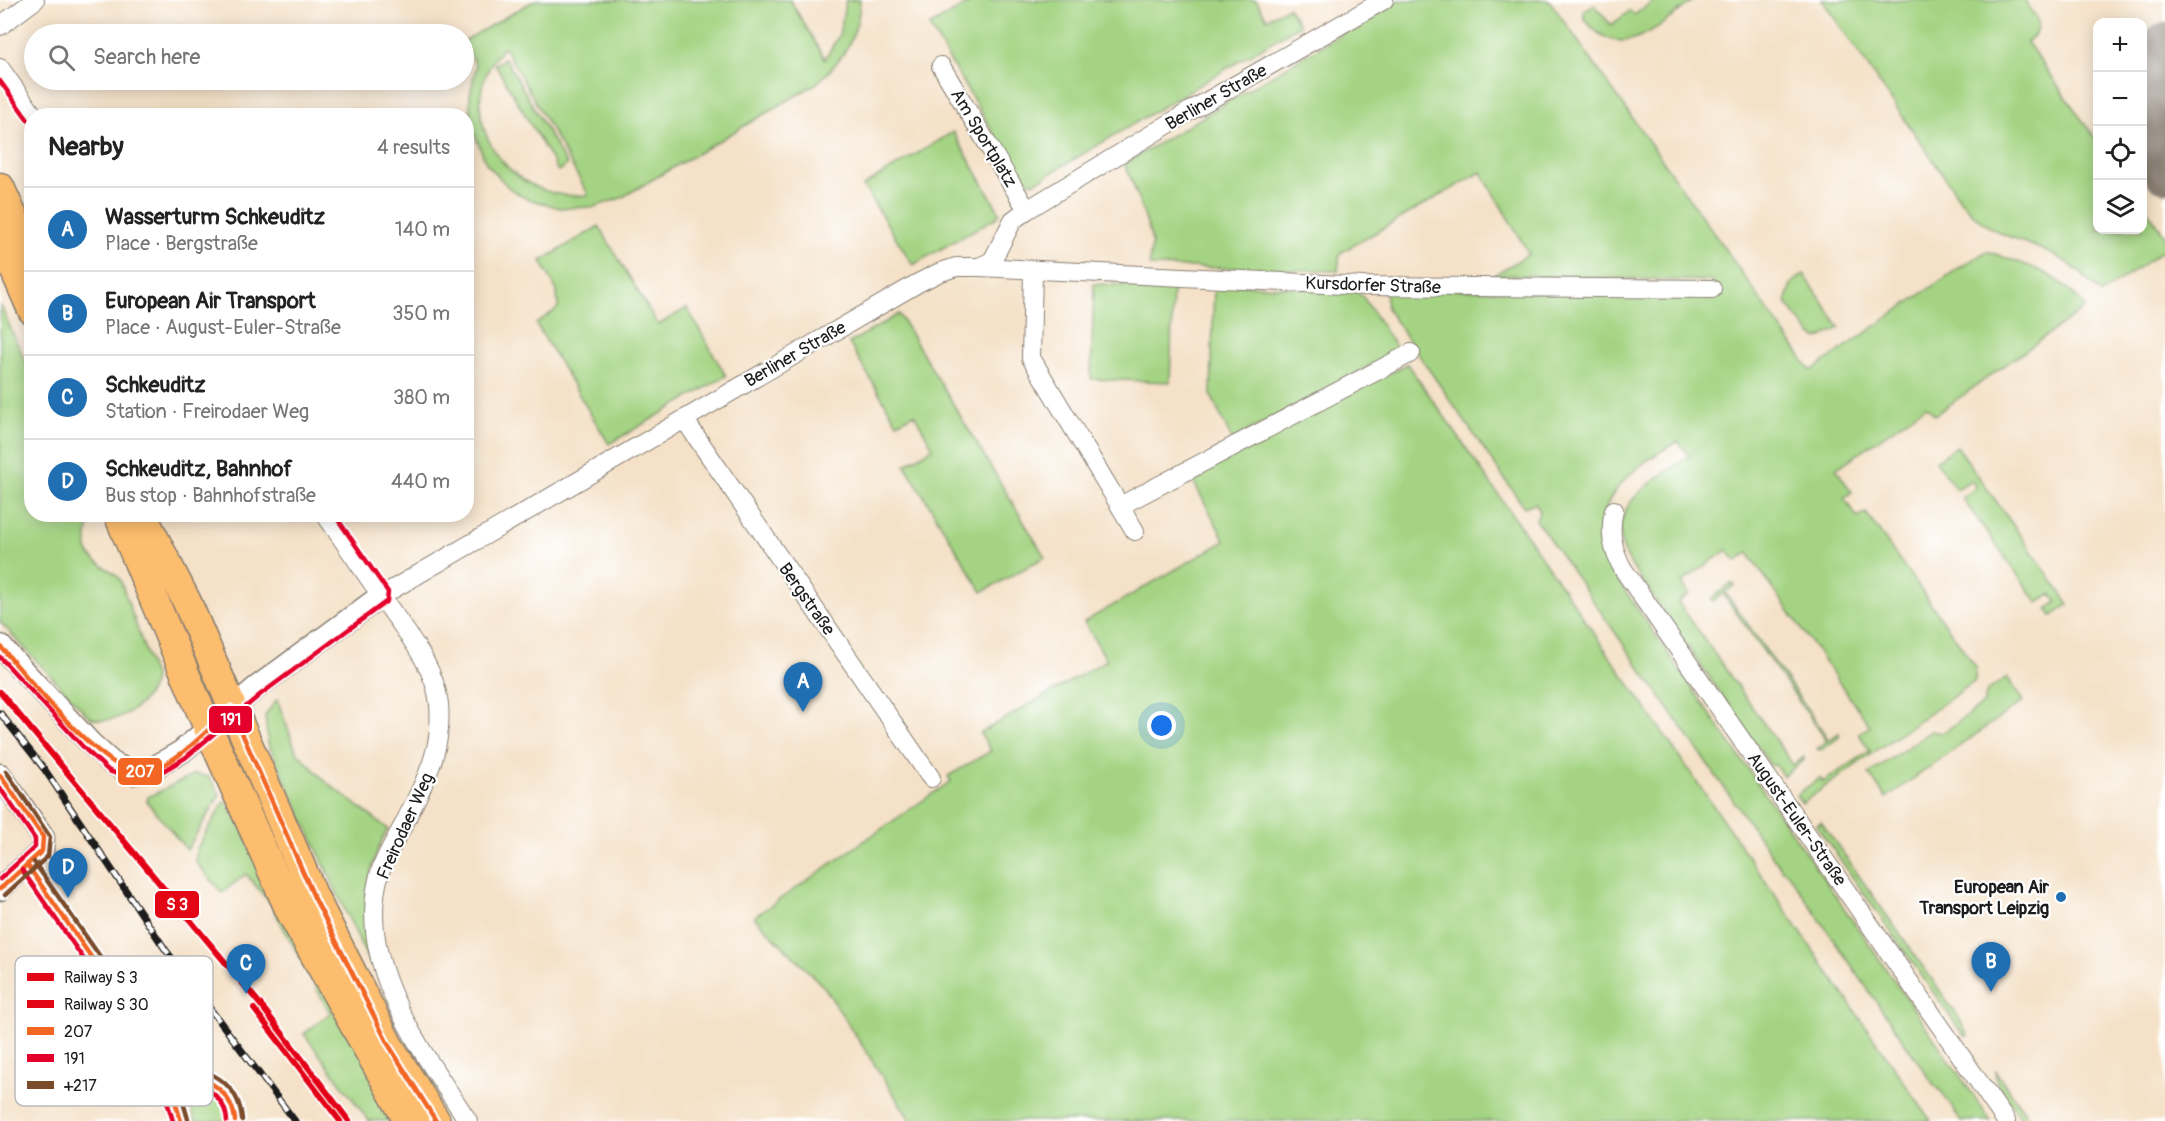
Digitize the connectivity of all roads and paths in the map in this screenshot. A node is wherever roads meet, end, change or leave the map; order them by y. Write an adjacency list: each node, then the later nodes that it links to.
1 (35, 0): 3 (street)
2 (1384, 0): 8 (street, Berliner Straße)
3 (0, 26)
4 (941, 66): 8 (street, Am Sportplatz)
5 (0, 68): 6 (street)
6 (28, 108)
7 (0, 187): 10 (main road)
8 (1027, 210): 11 (street, Berliner Straße)
9 (0, 237): 14 (main road)
10 (24, 240)
11 (979, 267): 12 (street, Kursdorfer Straße); 16 (street, Berliner Straße)
12 (1033, 271): 13 (street, Kursdorfer Straße); 17 (street)
13 (1712, 289)
14 (24, 292)
15 (1411, 353): 17 (street)
16 (684, 419): 23 (street, Berliner Straße); 28 (street, Bergstraße)
17 (1120, 506): 22 (street)
18 (1614, 510): 33 (street, August-Euler-Straße)
19 (121, 522): 26 (main road)
20 (146, 522): 25 (main road)
21 (331, 522): 23 (street, Freirodaer Weg)
22 (1135, 531)
23 (381, 596): 25 (street, Berliner Straße); 32 (street, Freirodaer Weg)
24 (0, 646): 26 (street, Berliner Straße)
25 (231, 708): 26 (street, Berliner Straße); 31 (main road)
26 (208, 728): 30 (main road)
27 (0, 775): 29 (street)
28 (931, 778)
29 (0, 889)
30 (408, 1121)
31 (436, 1121)
32 (468, 1121)
33 (2006, 1121)

